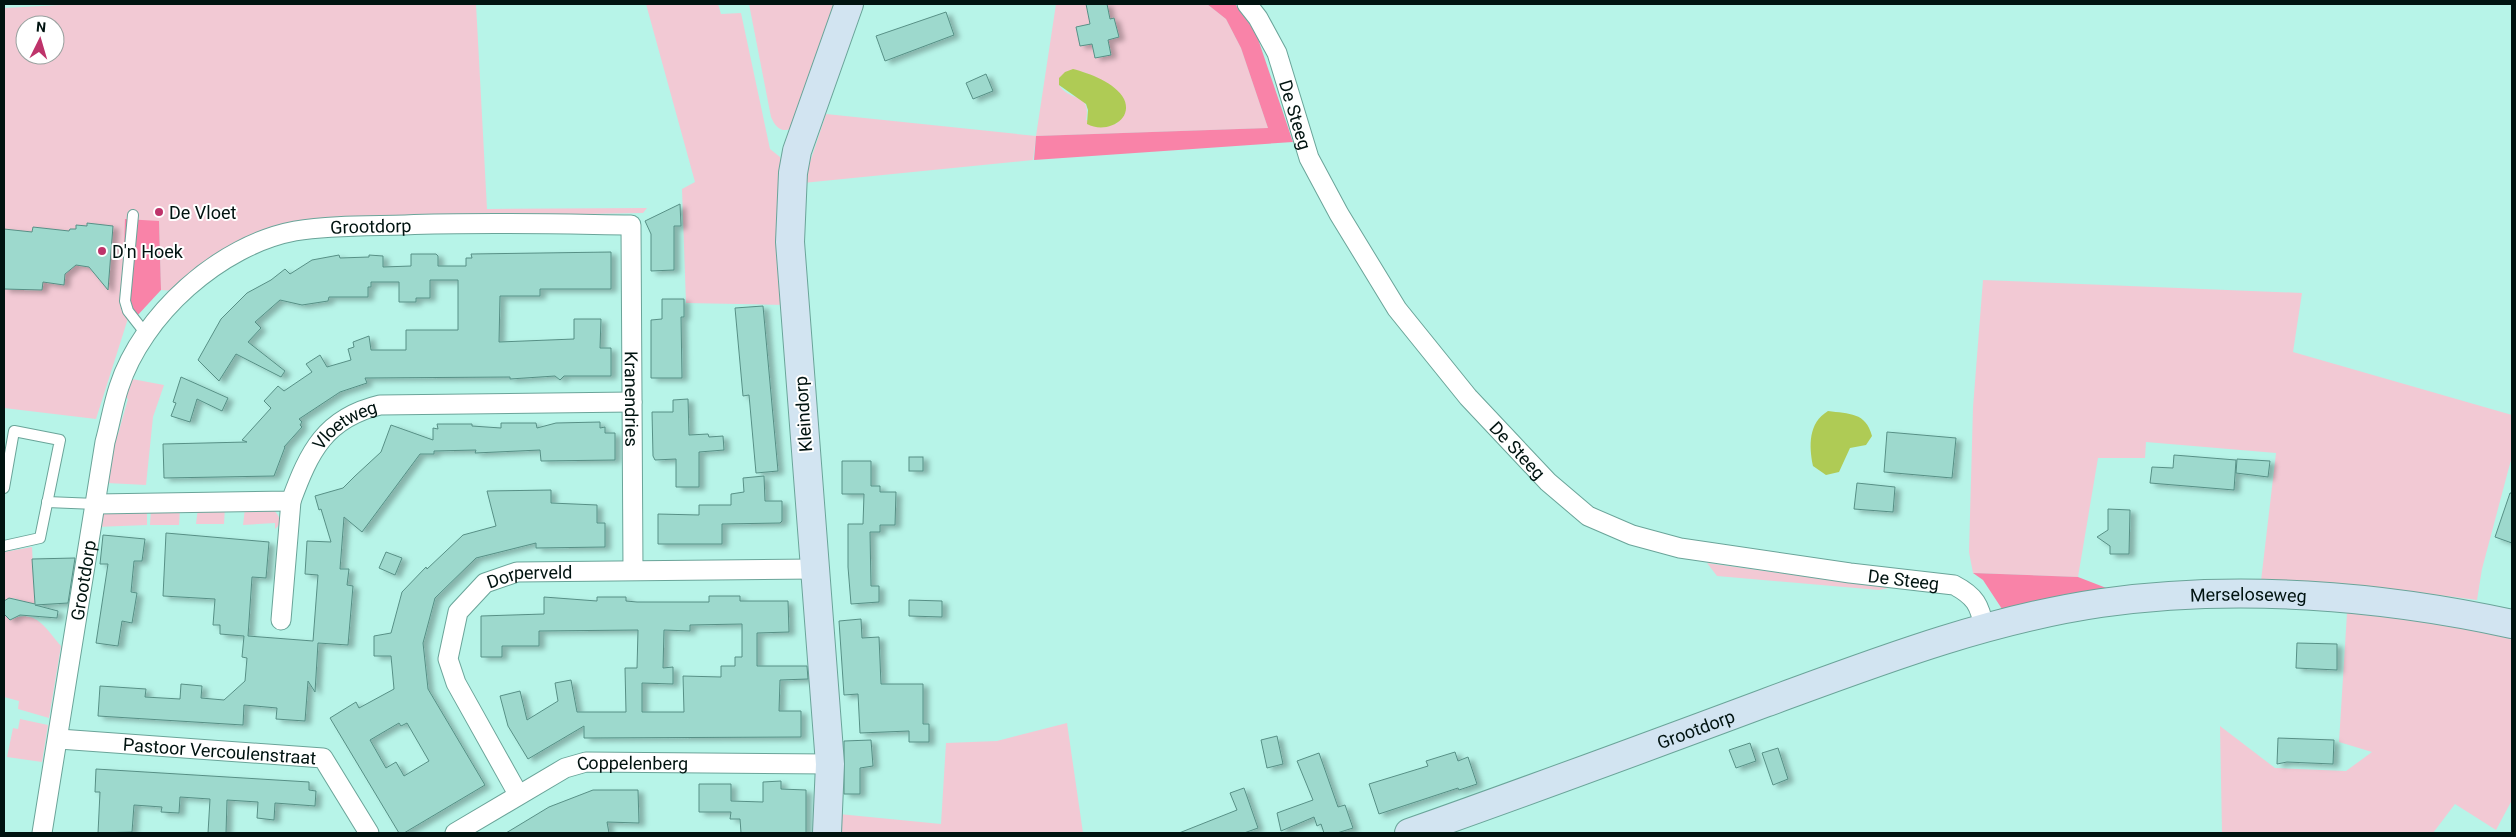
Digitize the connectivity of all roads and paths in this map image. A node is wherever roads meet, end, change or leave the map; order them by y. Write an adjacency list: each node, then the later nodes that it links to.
1 (849, 4): 12 (street, Kleindorp)
2 (1247, 4): 16 (street, De Steeg)
3 (133, 215): 5 (lane)
4 (631, 226): 5 (street, Grootdorp); 6 (street, Kranendries)
5 (146, 334): 10 (street, Grootdorp)
6 (632, 402): 8 (street, Vloetweg); 13 (street, Kranendries)
7 (4, 488): 9 (lane)
8 (291, 501): 10 (street); 14 (street, Vloetweg)
9 (47, 502): 10 (lane); 11 (lane)
10 (96, 504): 17 (street, Grootdorp)
11 (4, 546)
12 (815, 569): 13 (street, Dorperveld); 18 (street, Kleindorp)
13 (633, 570): 19 (street, Dorperveld)
14 (281, 620)
15 (2512, 624): 16 (street, Merseloseweg)
16 (1984, 628): 24 (street, Grootdorp)
17 (59, 739): 20 (street, Grootdorp); 21 (street, Pastoor Vercoulenstraat)
18 (830, 764): 19 (street, Coppelenberg); 23 (street, Kleindorp)
19 (518, 794): 22 (street, Coppelenberg)
20 (42, 833)
21 (369, 833)
22 (455, 833)
23 (827, 833)
24 (1409, 833)

